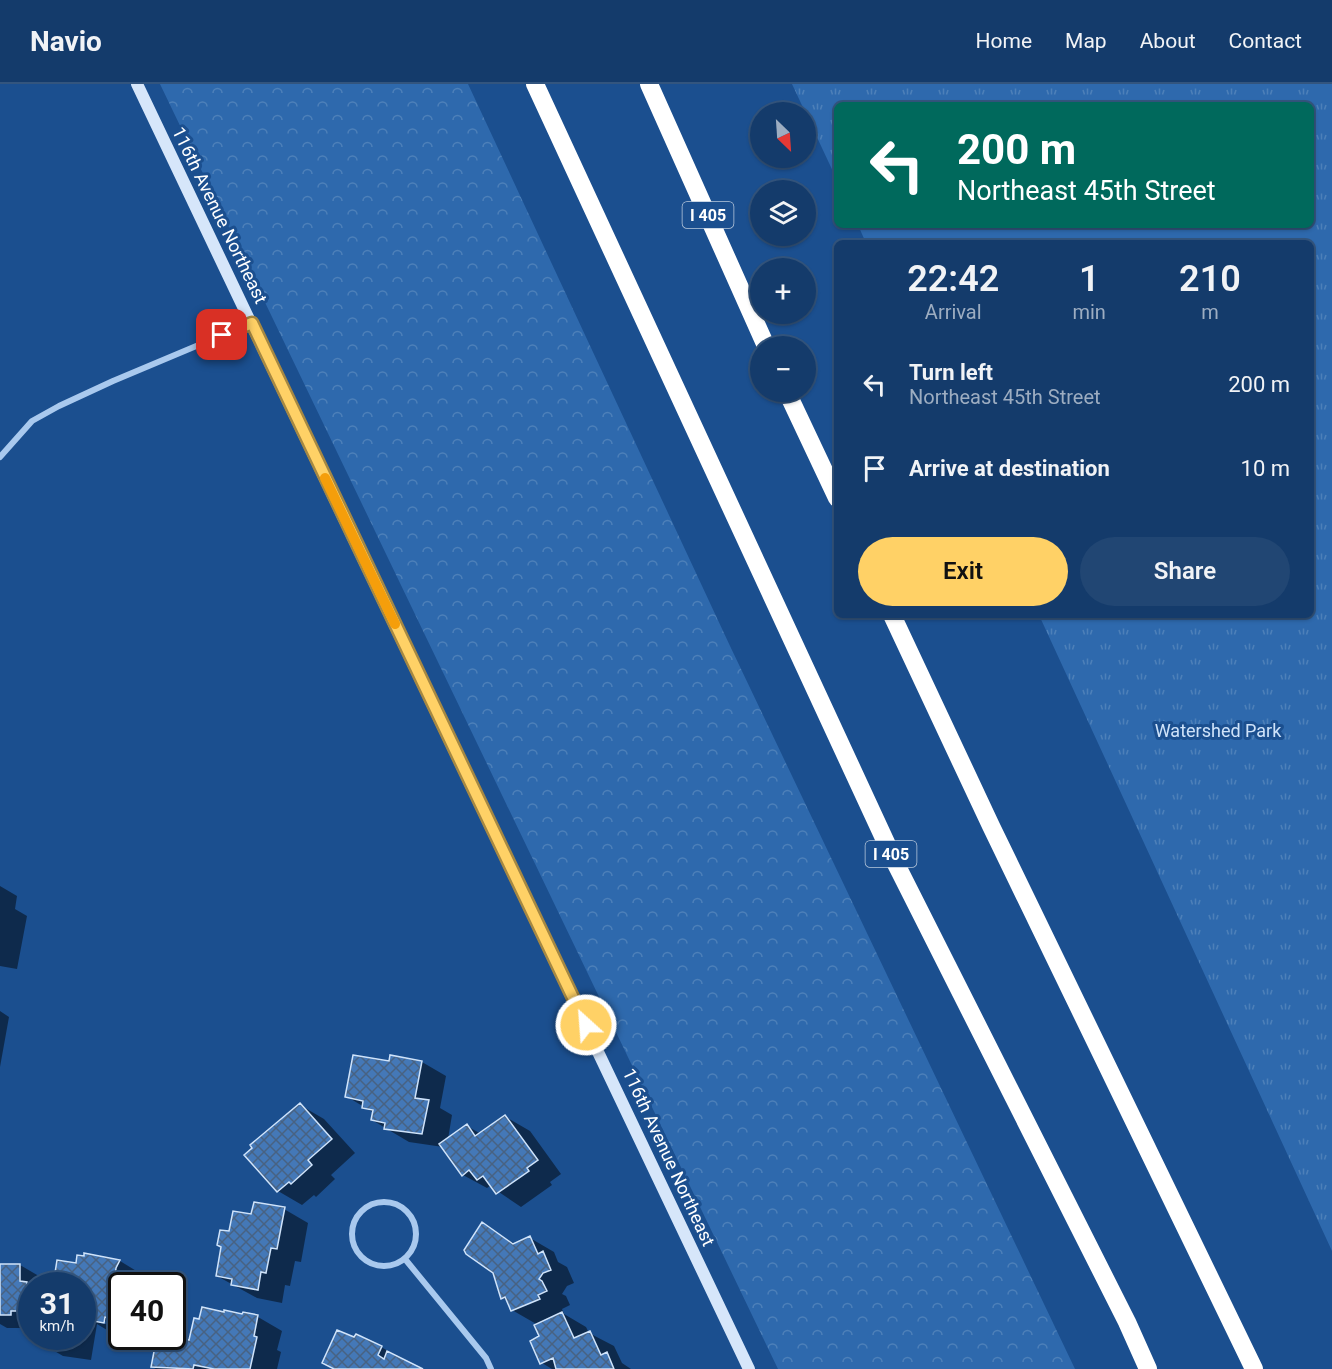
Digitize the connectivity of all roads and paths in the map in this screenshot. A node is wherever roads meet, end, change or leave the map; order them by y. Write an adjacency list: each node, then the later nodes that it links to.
1 (137, 84): 4 (street, 116th Avenue Northeast)
2 (535, 84): 13 (highway, I 405)
3 (649, 84): 5 (highway, I 405)
4 (252, 323): 7 (street); 12 (street, 116th Avenue Northeast)
5 (762, 336)
6 (792, 402): 8 (highway)
7 (0, 457)
8 (834, 492)
9 (893, 618): 14 (highway)
10 (405, 1259): 10 (street); 11 (street)
11 (491, 1369)
12 (749, 1369)
13 (1148, 1369)
14 (1254, 1369)

